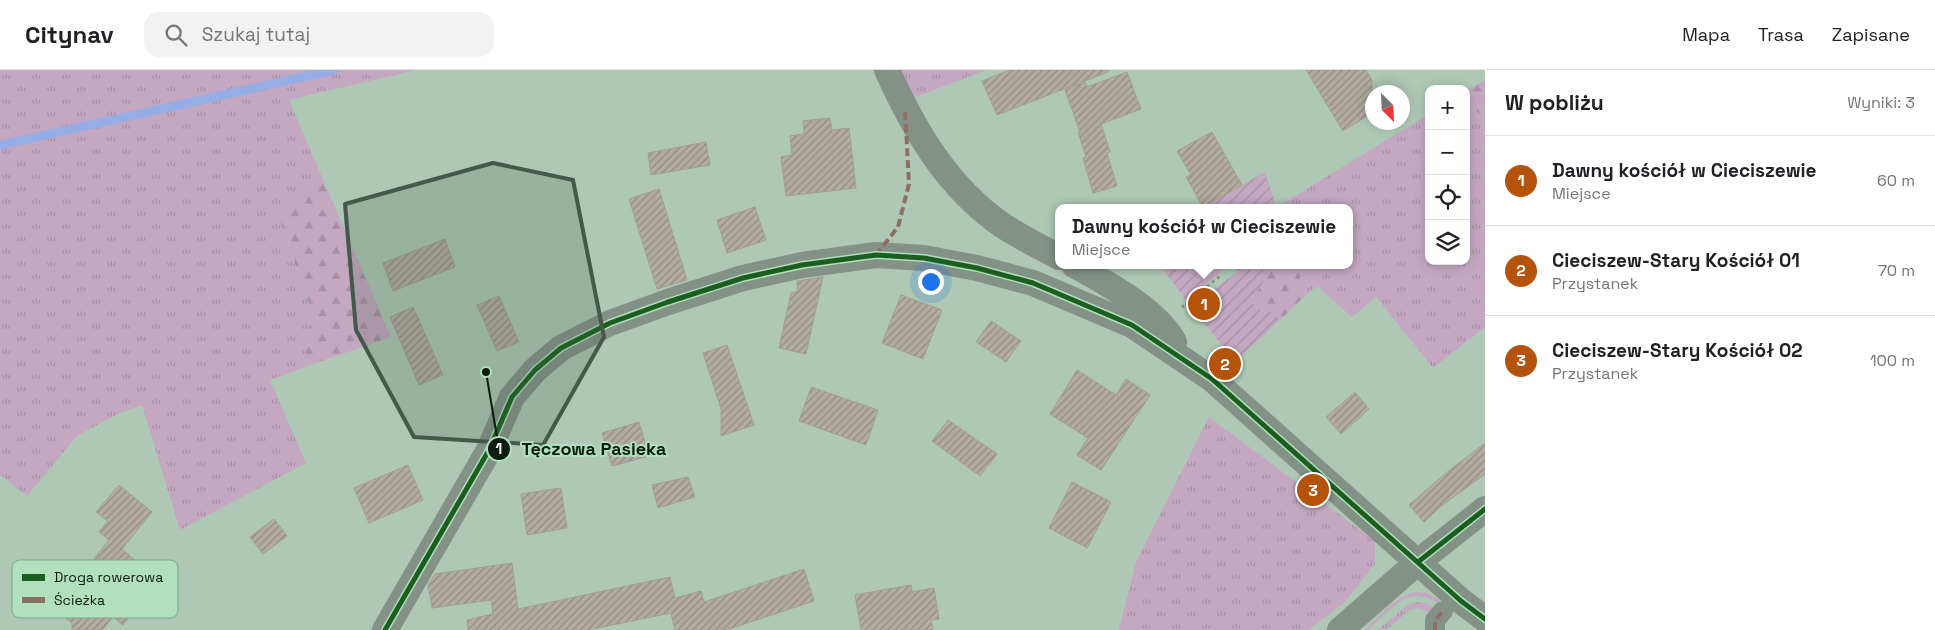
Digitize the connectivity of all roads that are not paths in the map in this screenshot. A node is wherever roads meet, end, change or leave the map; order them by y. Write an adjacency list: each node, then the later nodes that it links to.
1 (887, 70): 2 (street)
2 (1055, 255)
3 (1081, 269): 4 (street)
4 (1183, 358): 6 (street); 9 (street)
5 (1485, 510): 6 (street)
6 (1418, 562): 8 (street); 10 (street)
7 (1443, 611): 11 (street)
8 (1485, 619)
9 (385, 630)
10 (1340, 630)
11 (1434, 630)

